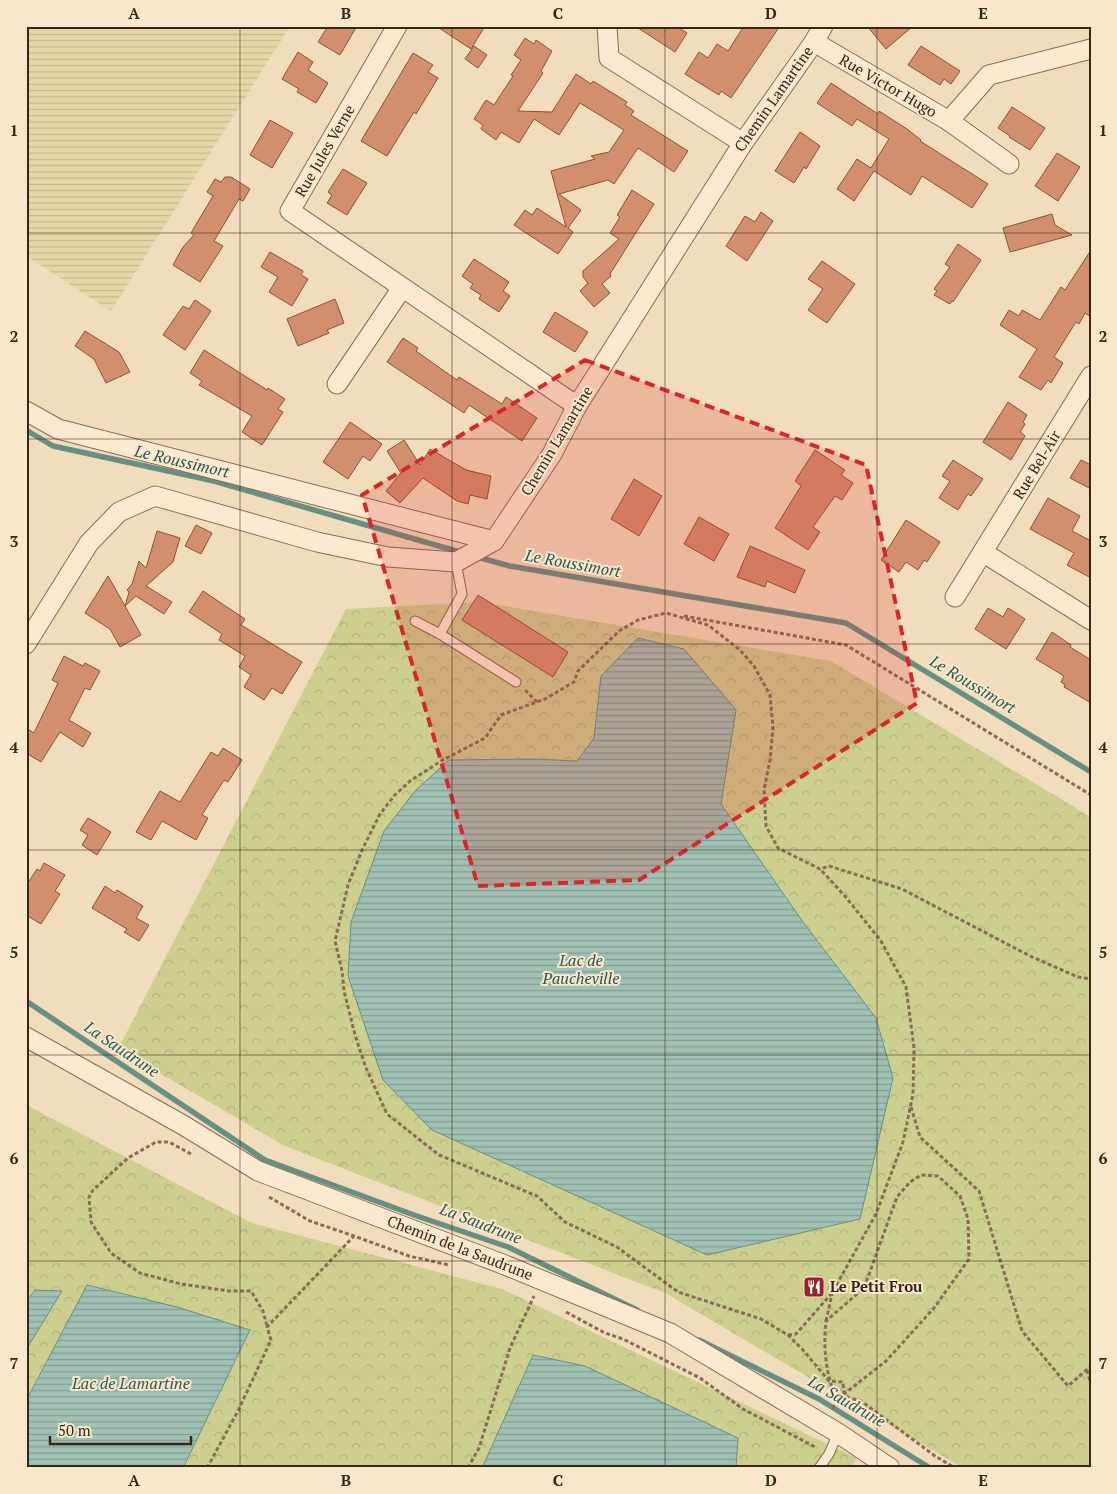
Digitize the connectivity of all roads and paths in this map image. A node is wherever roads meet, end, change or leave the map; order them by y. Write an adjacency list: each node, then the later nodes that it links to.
1 (397, 26): 8 (street, Rue Jules Verne)
2 (607, 26): 6 (street)
3 (818, 34): 5 (street, Rue Victor Hugo); 6 (street, Chemin Lamartine)
4 (1091, 49): 5 (street, Rue Victor Hugo)
5 (949, 121): 7 (street)
6 (743, 143): 11 (street, Chemin Lamartine)
7 (1009, 164)
8 (402, 288): 10 (street); 11 (street, Rue Jules Verne)
9 (1091, 376): 14 (street, Rue Bel-Air)
10 (337, 384)
11 (577, 406): 13 (street, Chemin Lamartine)
12 (26, 411): 13 (street)
13 (494, 541): 15 (street, Chemin Lamartine)
14 (984, 553): 16 (street, Rue Bel-Air); 18 (street)
15 (456, 562): 20 (lane); 21 (street)
16 (956, 597)
17 (666, 613): 23 (path); 24 (path); 39 (path)
18 (1091, 620)
19 (414, 622): 20 (lane)
20 (440, 634): 22 (lane)
21 (26, 644)
22 (516, 682)
23 (1091, 795)
24 (820, 869): 25 (path); 27 (path)
25 (1091, 979)
26 (26, 1037): 47 (street, Chemin de la Saudrune)
27 (910, 1107): 33 (path); 41 (path)
28 (195, 1156): 38 (path)
29 (264, 1194): 30 (path)
30 (354, 1236): 31 (path); 38 (path)
31 (453, 1266)
32 (525, 1293): 34 (path)
33 (832, 1293): 37 (path); 39 (path)
34 (534, 1296): 35 (path); 50 (path)
35 (540, 1298)
36 (564, 1311): 48 (path)
37 (826, 1321): 42 (path); 44 (path)
38 (267, 1327): 49 (path)
39 (788, 1335): 42 (path)
40 (1091, 1366): 41 (path)
41 (1087, 1370): 43 (path)
42 (829, 1381): 44 (path); 45 (path)
43 (1091, 1385)
44 (844, 1394): 45 (path); 53 (path)
45 (836, 1399): 46 (path)
46 (831, 1413)
47 (838, 1433): 48 (lane); 52 (street, Chemin de la Saudrune)
48 (829, 1454): 51 (lane)
49 (207, 1468)
50 (468, 1468)
51 (819, 1468)
52 (890, 1468)
53 (956, 1468)

